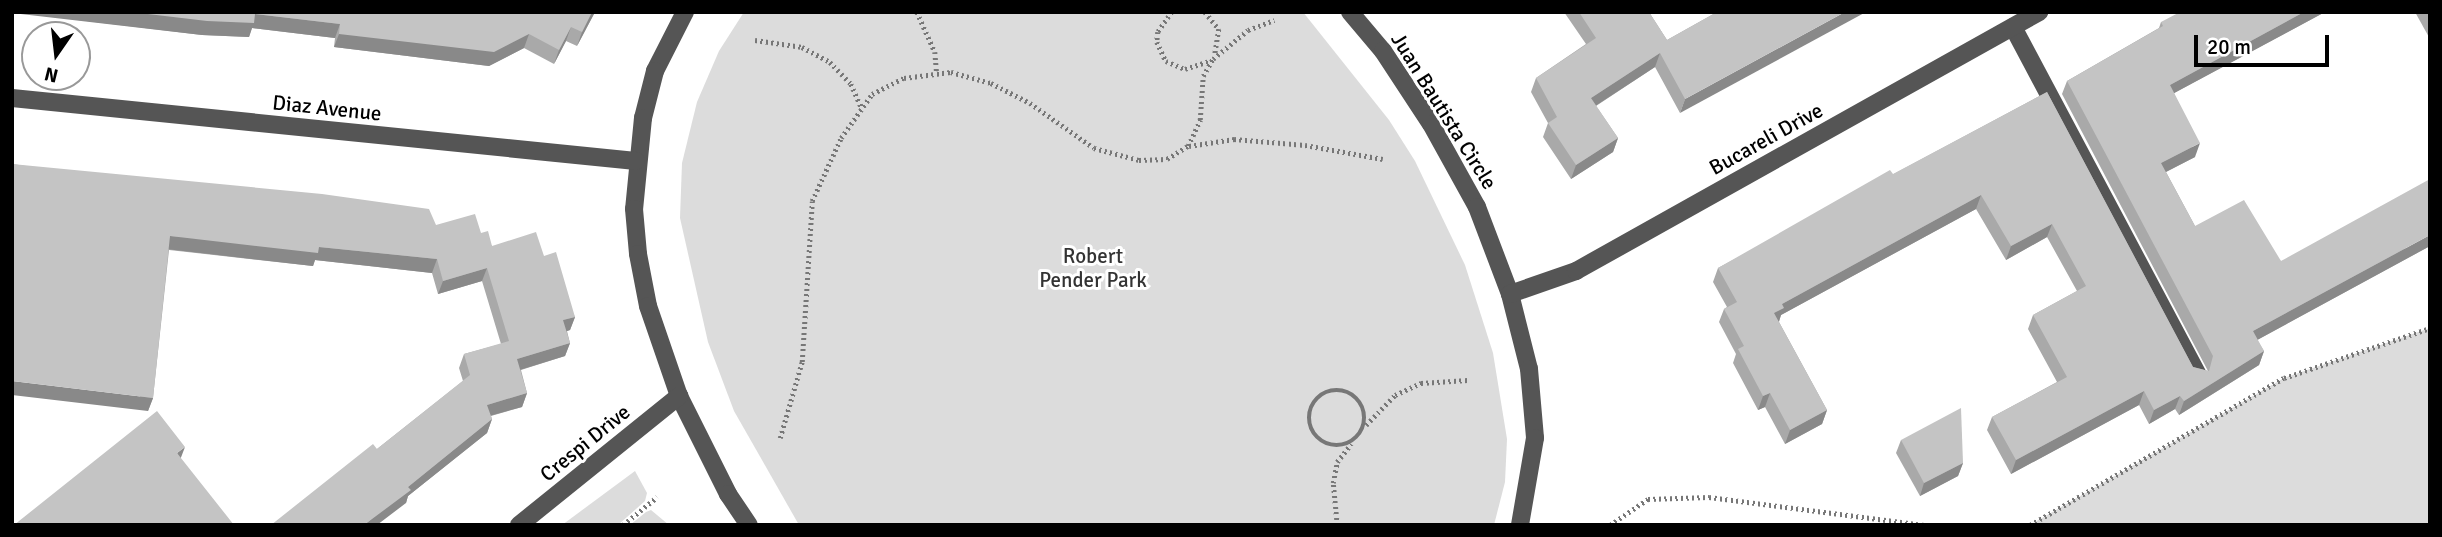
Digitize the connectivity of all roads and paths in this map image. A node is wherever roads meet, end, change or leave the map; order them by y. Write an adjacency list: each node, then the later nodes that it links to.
1 (685, 12): 16 (street)
2 (917, 12): 11 (path)
3 (1172, 12): 10 (path)
4 (1205, 12): 10 (path)
5 (1350, 12): 17 (street, Juan Bautista Circle)
6 (2039, 12): 8 (street, Bucareli Drive)
7 (1274, 20): 10 (path)
8 (2013, 27): 17 (street, Bucareli Drive); 19 (street)
9 (755, 40): 13 (path)
10 (1213, 59): 14 (path)
11 (937, 73): 13 (path); 14 (path)
12 (12, 98): 16 (street, Diaz Avenue)
13 (862, 109): 23 (path)
14 (1188, 146): 15 (path)
15 (1383, 159)
16 (636, 162): 21 (street)
17 (1510, 294): 30 (street, Juan Bautista Circle)
18 (2430, 328): 33 (path)
19 (2198, 375)
20 (1468, 380): 22 (path)
21 (679, 396): 26 (street, Crespi Drive); 28 (street)
22 (1362, 431): 24 (path); 24 (path)
23 (780, 438)
24 (1357, 438): 29 (path)
25 (657, 498): 27 (path)
26 (519, 525)
27 (624, 525)
28 (749, 525)
29 (1337, 525)
30 (1520, 525)
31 (1610, 525): 32 (path)
32 (1926, 525)
33 (2029, 525)

